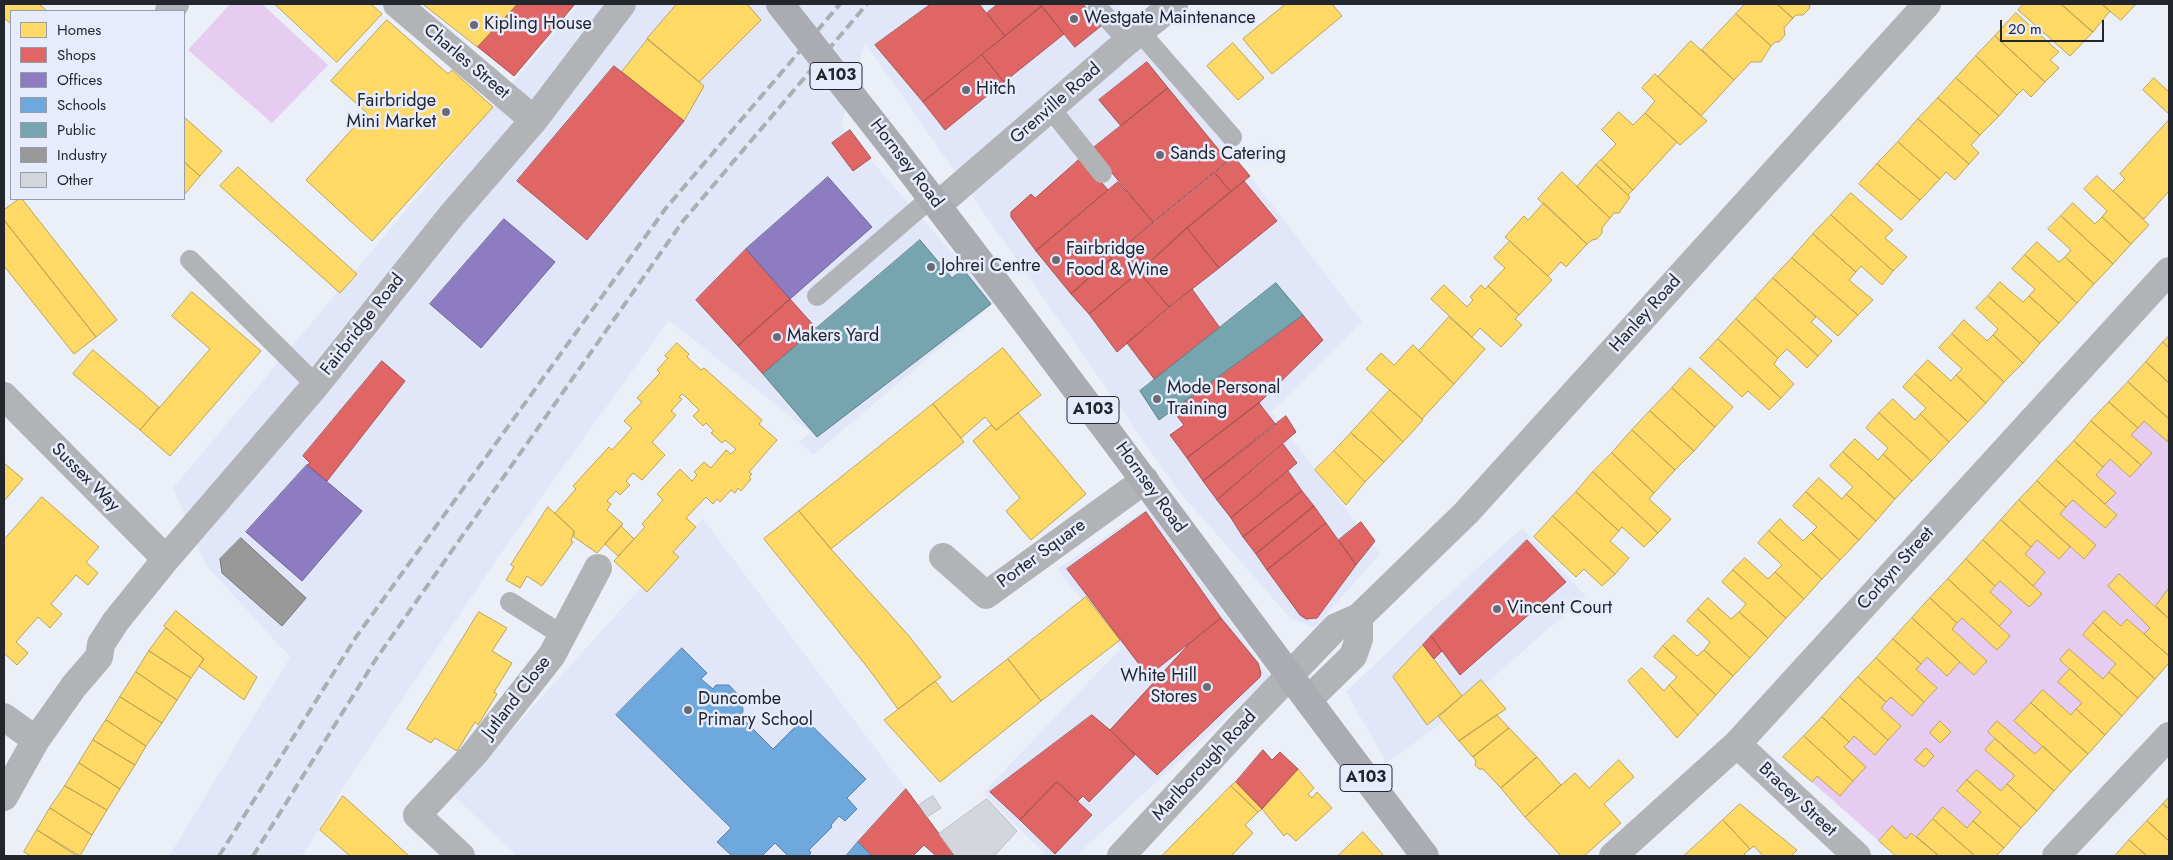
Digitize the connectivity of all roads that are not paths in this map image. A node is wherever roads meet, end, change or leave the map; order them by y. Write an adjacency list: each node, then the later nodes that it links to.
1 (397, 4): 9 (street, Charles Street)
2 (622, 4): 9 (street, Fairbridge Road)
3 (780, 4): 12 (main road, Hornsey Road / A103, bridge)
4 (1174, 4): 7 (street, Grenville Road)
5 (1926, 4): 23 (street, Hanley Road)
6 (1098, 8): 7 (lane)
7 (1134, 36): 8 (street, Grenville Road); 10 (lane)
8 (1051, 109): 11 (lane); 12 (street, Grenville Road)
9 (534, 120): 16 (street, Fairbridge Road)
10 (1232, 137)
11 (1102, 173)
12 (936, 201): 15 (lane); 18 (main road, Hornsey Road / A103)
13 (190, 260): 16 (lane)
14 (2169, 271): 30 (street, Corbyn Street)
15 (817, 296)
16 (316, 385): 20 (street, Fairbridge Road)
17 (4, 396): 20 (street, Sussex Way)
18 (1146, 480): 19 (street, Porter Square); 25 (main road, Hornsey Road / A103)
19 (943, 557)
20 (166, 559): 29 (street, Fairbridge Road)
21 (598, 568): 24 (street, Jutland Close)
22 (510, 602): 24 (lane)
23 (1360, 617): 25 (street, Hanley Road); 26 (street)
24 (562, 635): 32 (street, Jutland Close)
25 (1288, 675): 26 (main road, Hornsey Road / A103); 33 (street, Marlborough Road)
26 (1308, 700): 34 (main road, Hornsey Road / A103)
27 (4, 717): 29 (street)
28 (2169, 736): 37 (street)
29 (36, 740): 31 (street, Fairbridge Road)
30 (1737, 744): 35 (street, Corbyn Street); 36 (street, Bracey Street)
31 (4, 797)
32 (461, 856)
33 (1121, 856)
34 (1425, 856)
35 (1613, 856)
36 (1857, 856)
37 (2056, 856)

